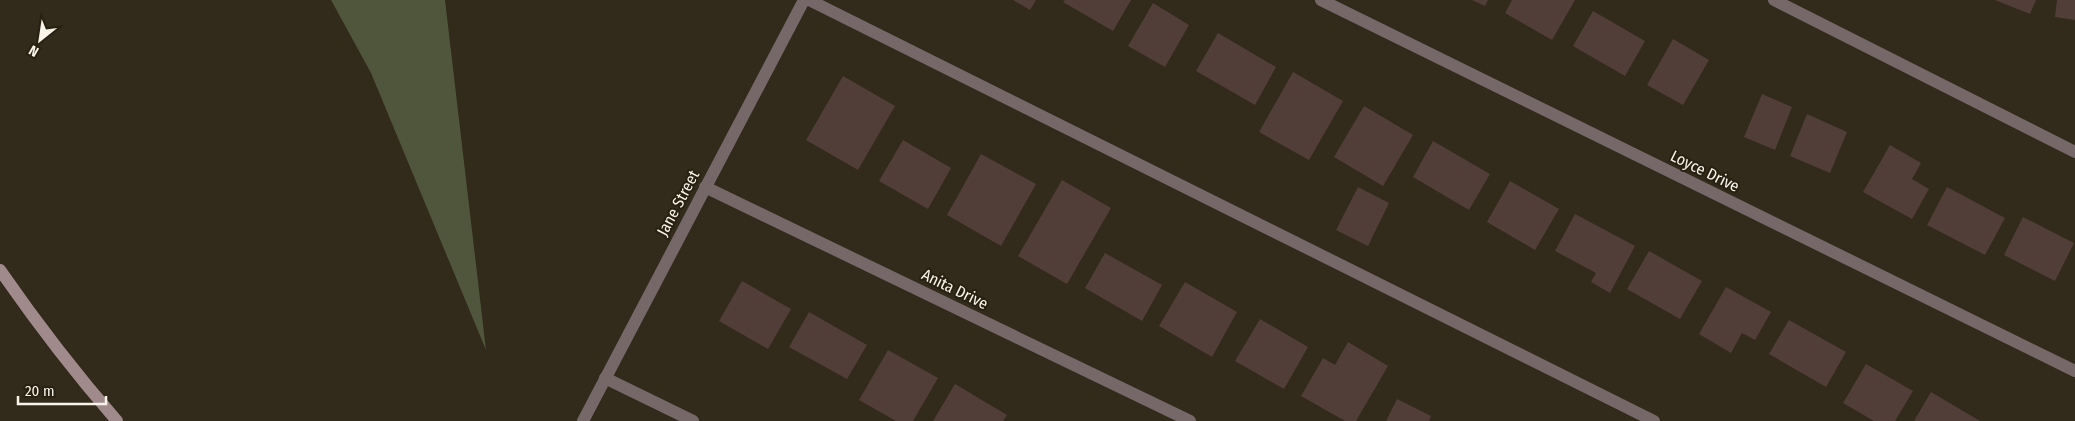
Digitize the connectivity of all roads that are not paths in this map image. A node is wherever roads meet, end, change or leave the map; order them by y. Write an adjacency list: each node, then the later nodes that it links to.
1 (804, 0): 6 (street, Jane Street)
2 (809, 0): 14 (street)
3 (1321, 0): 8 (street, Loyce Drive)
4 (1774, 0): 5 (street)
5 (2075, 152)
6 (705, 187): 9 (street, Jane Street); 13 (street, Anita Drive)
7 (0, 270): 10 (main road)
8 (2075, 371)
9 (606, 378): 11 (street, Jane Street); 12 (street)
10 (117, 421)
11 (583, 421)
12 (693, 421)
13 (1190, 421)
14 (1654, 421)

